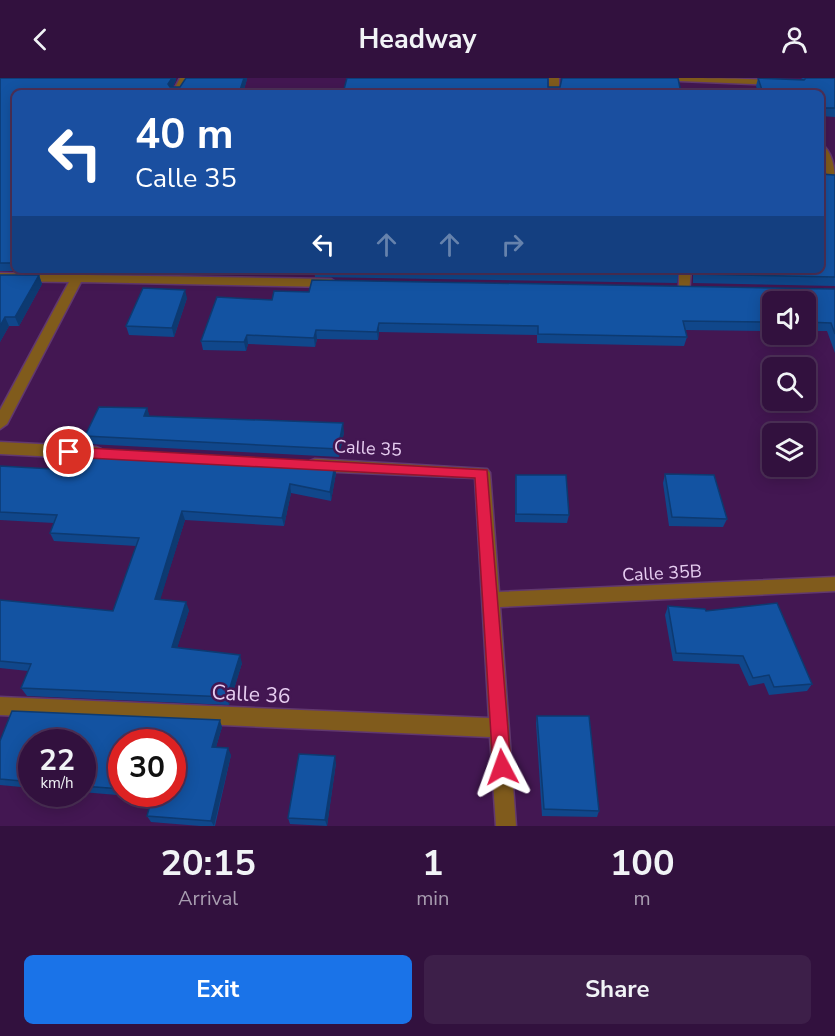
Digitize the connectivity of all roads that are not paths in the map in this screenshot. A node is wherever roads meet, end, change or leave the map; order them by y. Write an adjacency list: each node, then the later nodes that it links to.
1 (681, 80): 2 (street)
2 (789, 82)
3 (824, 154): 4 (street)
4 (835, 178)
5 (685, 273): 10 (street)
6 (79, 274): 7 (street); 8 (street); 11 (street)
7 (301, 276): 9 (street)
8 (0, 277)
9 (347, 283)
10 (685, 290)
11 (0, 424)
12 (0, 448): 13 (street)
13 (106, 454)
14 (306, 464): 16 (street, Calle 35)
15 (835, 584): 16 (street, Calle 35B)
16 (491, 600): 18 (street)
17 (0, 706): 18 (street, Calle 36)
18 (500, 728): 19 (street)
19 (507, 826)

